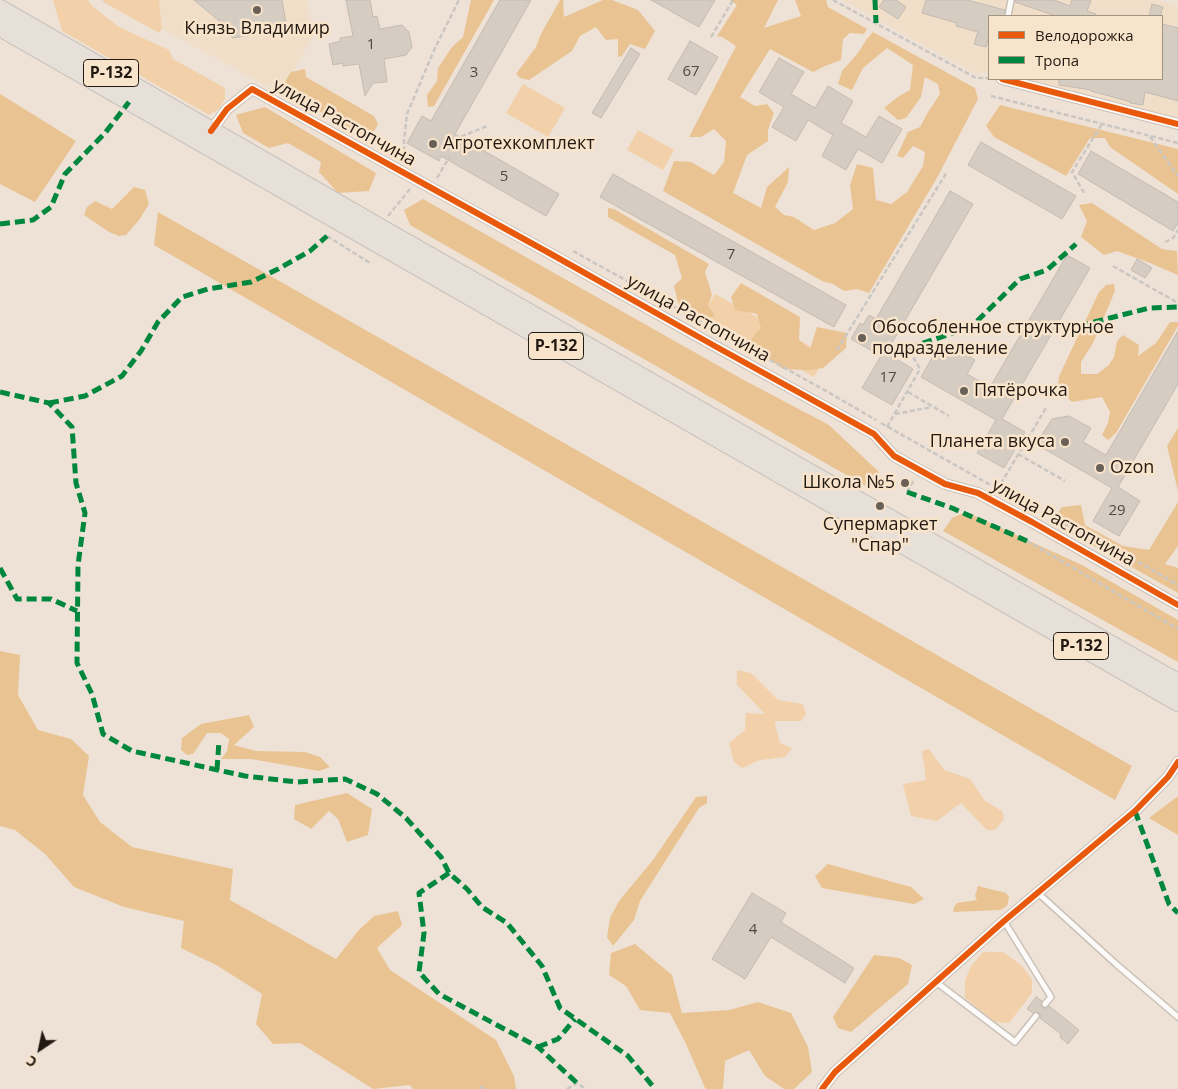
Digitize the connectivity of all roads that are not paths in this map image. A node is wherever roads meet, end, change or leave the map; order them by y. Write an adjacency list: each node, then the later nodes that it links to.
1 (1011, 0): 3 (lane)
2 (0, 10): 7 (highway, Р-132)
3 (1008, 15)
4 (0, 28): 10 (highway, Р-132)
5 (1006, 80): 6 (street)
6 (1178, 124)
7 (211, 131): 8 (street, улица Растопчина); 9 (highway, Р-132)
8 (1178, 605)
9 (1178, 683)
10 (1178, 702)
11 (1178, 762): 12 (street)
12 (1038, 893): 13 (street); 17 (lane)
13 (1004, 921): 14 (street); 15 (lane)
14 (936, 982): 16 (lane); 18 (street)
15 (1045, 1004)
16 (1036, 1016)
17 (1178, 1017)
18 (822, 1089)

